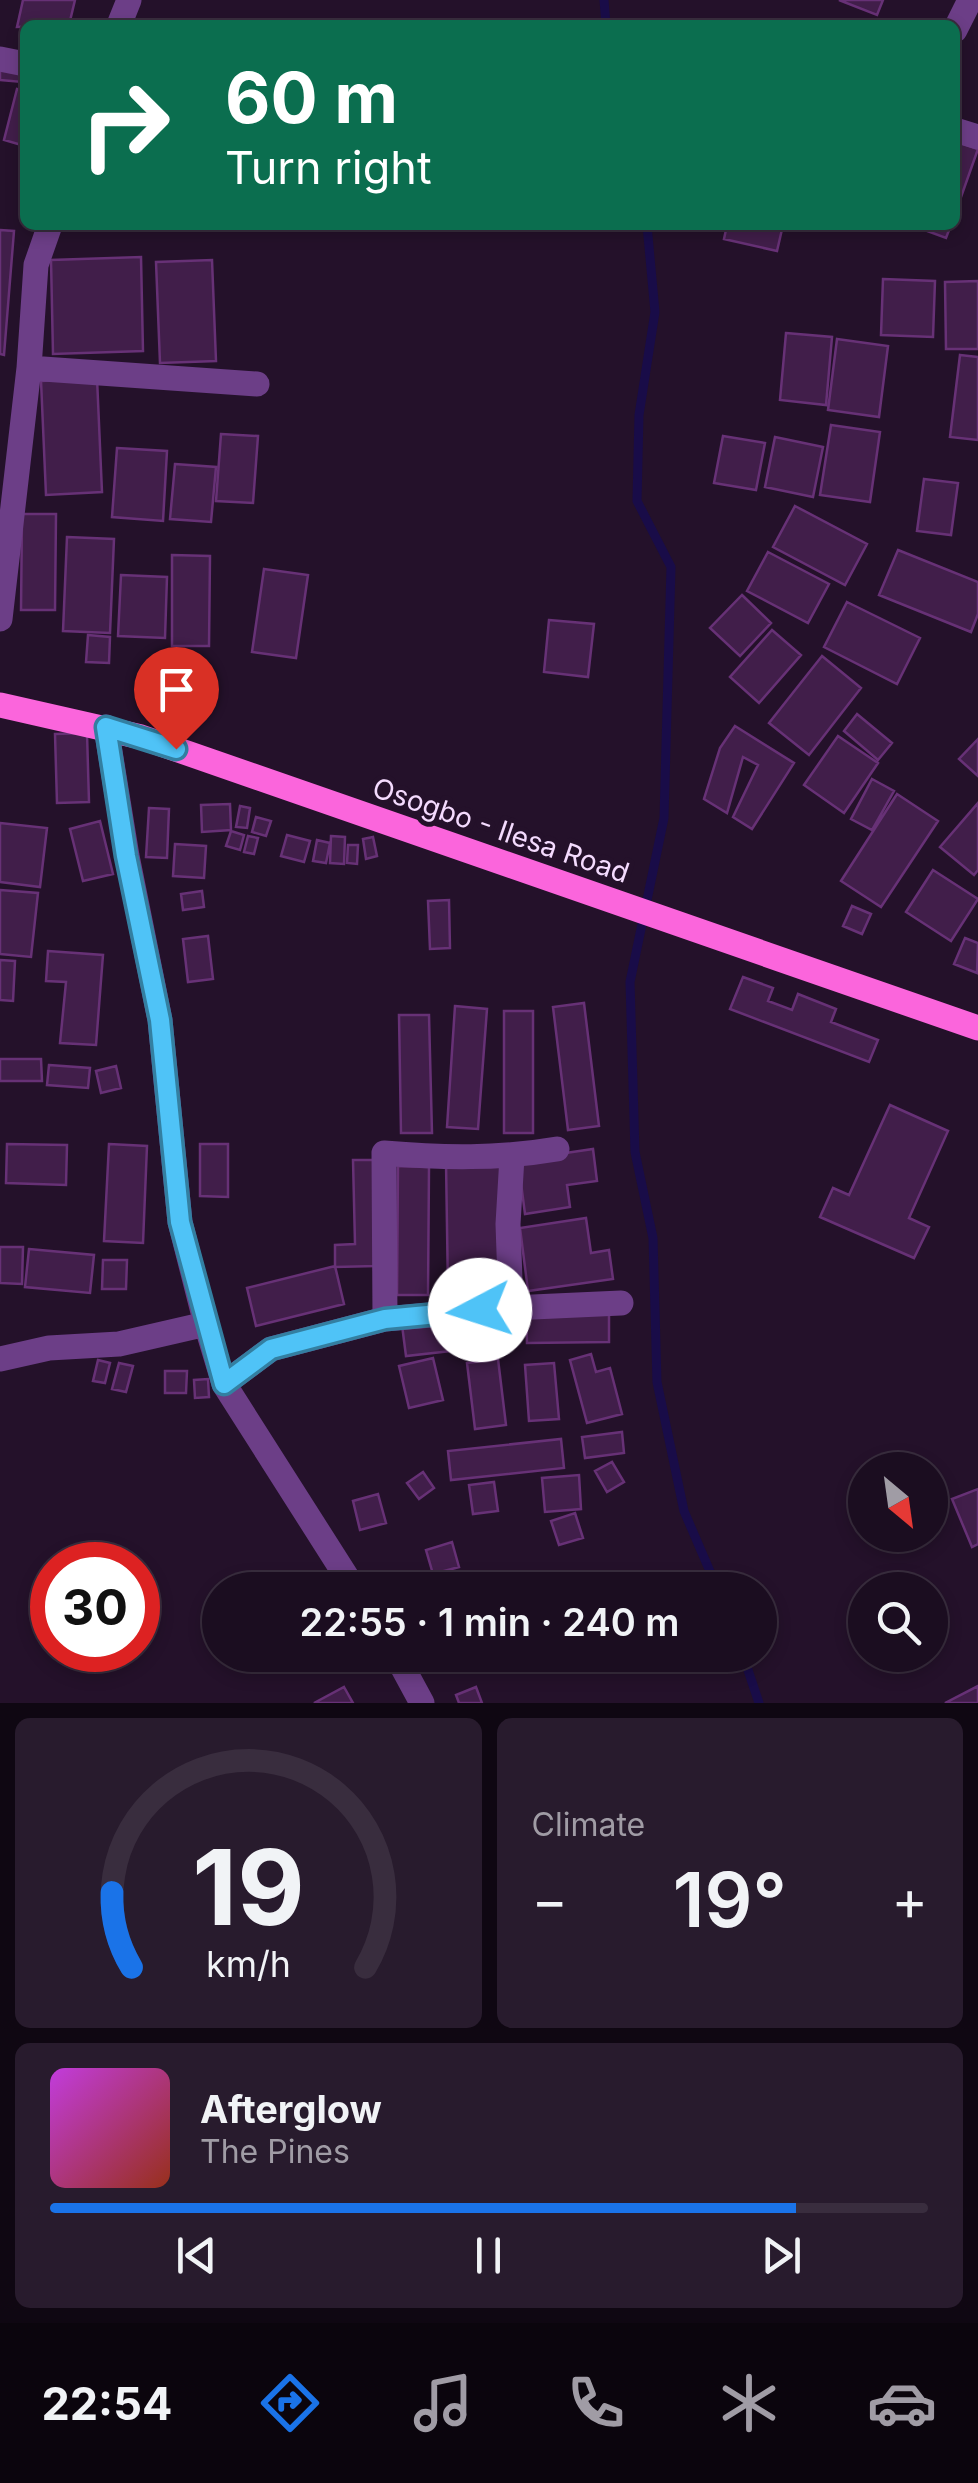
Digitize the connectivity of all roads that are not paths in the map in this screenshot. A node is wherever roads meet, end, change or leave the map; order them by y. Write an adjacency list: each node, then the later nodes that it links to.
1 (48, 230): 2 (street)
2 (29, 368): 3 (street); 4 (street)
3 (256, 384)
4 (0, 619)
5 (0, 705): 6 (main road, Osogbo - Ilesa Road)
6 (106, 727): 7 (main road, Osogbo - Ilesa Road); 13 (street)
7 (978, 1028)
8 (557, 1149): 9 (street)
9 (512, 1157): 11 (street); 12 (street)
10 (621, 1303): 11 (street)
11 (511, 1308): 12 (street)
12 (385, 1319): 15 (street)
13 (206, 1324): 14 (street); 15 (street)
14 (0, 1359)
15 (224, 1384): 16 (street)
16 (344, 1572)
17 (405, 1672): 18 (street)
18 (422, 1703)

